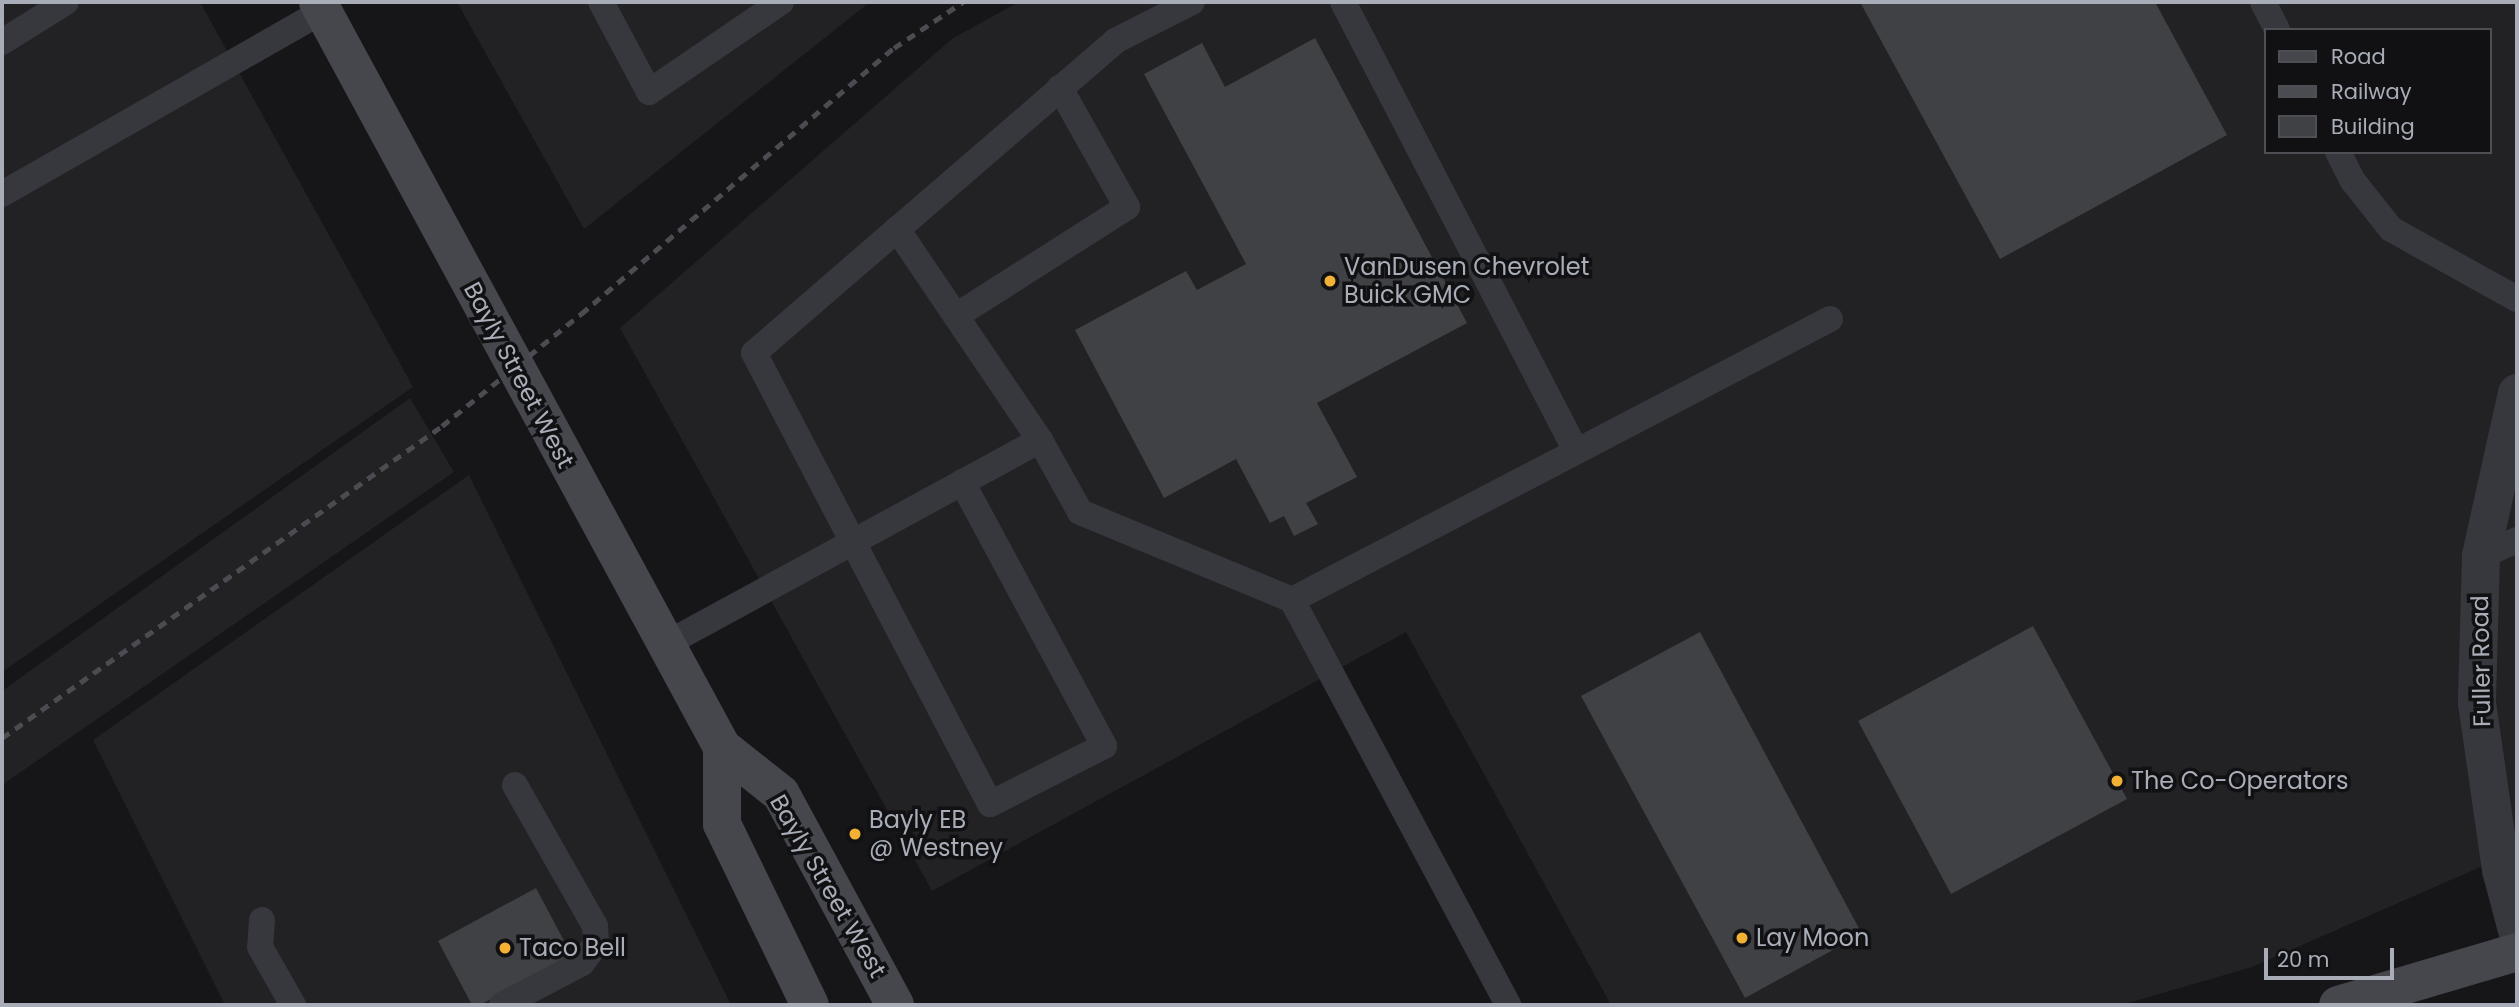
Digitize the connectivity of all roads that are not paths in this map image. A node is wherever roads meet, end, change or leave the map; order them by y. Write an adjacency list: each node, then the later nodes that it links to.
1 (65, 2): 9 (lane)
2 (601, 2): 3 (lane)
3 (781, 2)
4 (1192, 2): 10 (lane)
5 (1343, 2): 19 (lane)
6 (2263, 2): 8 (lane)
7 (321, 7): 12 (lane); 25 (main road, Bayly Street West)
8 (2276, 28)
9 (2, 42)
10 (1060, 89): 13 (lane); 15 (lane)
11 (2339, 154): 14 (lane)
12 (2, 194)
13 (898, 229): 15 (lane); 22 (lane)
14 (2517, 299)
15 (956, 316): 18 (lane)
16 (1830, 319): 19 (lane)
17 (2517, 393): 23 (street, Fuller Road)
18 (1040, 440): 20 (lane); 24 (lane)
19 (1576, 452): 24 (lane)
20 (962, 482): 22 (lane); 22 (lane)
21 (2517, 540): 23 (lane)
22 (855, 541): 25 (lane)
23 (2481, 556): 29 (street, Fuller Road)
24 (1292, 600): 36 (lane)
25 (666, 644): 26 (main road, Bayly Street West)
26 (722, 747): 34 (main road, Bayly Street West); 35 (main road, Bayly Street West)
27 (515, 785): 33 (lane)
28 (262, 920): 32 (lane)
29 (2517, 930)
30 (2517, 952): 31 (main road)
31 (2401, 996): 37 (main road)
32 (293, 1005)
33 (502, 1005)
34 (810, 1005)
35 (895, 1005)
36 (1508, 1005)
37 (2338, 1005)

